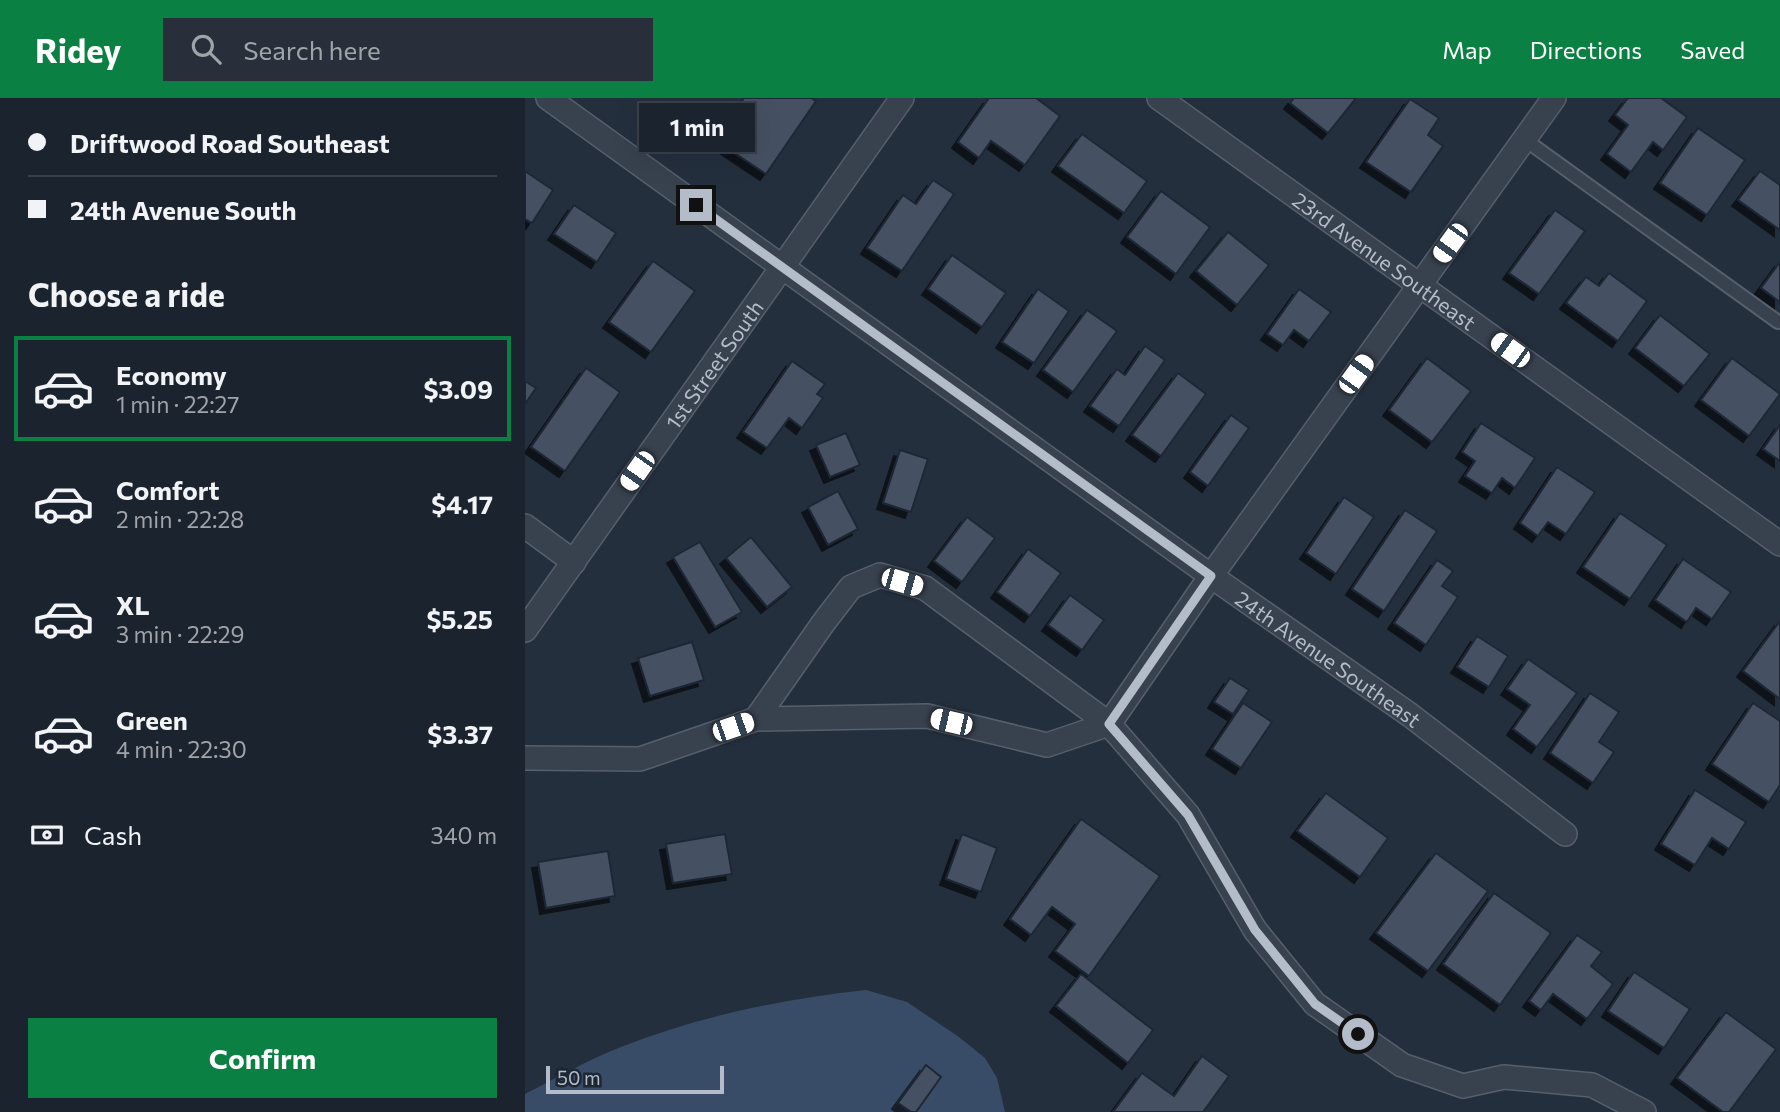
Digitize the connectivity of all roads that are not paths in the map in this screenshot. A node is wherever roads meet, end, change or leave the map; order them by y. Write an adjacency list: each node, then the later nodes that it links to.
1 (548, 98): 6 (street, 24th Avenue Southeast)
2 (902, 98): 6 (street, 1st Street South)
3 (1159, 98): 7 (street, 23rd Avenue Southeast)
4 (1554, 98): 5 (street)
5 (1524, 139): 7 (street); 8 (lane)
6 (781, 266): 11 (street, 1st Street South); 12 (street, 24th Avenue Southeast)
7 (1421, 285): 10 (street, 23rd Avenue Southeast); 12 (street)
8 (1778, 322)
9 (525, 526): 11 (street)
10 (1780, 544)
11 (574, 562): 13 (street, 1st Street South)
12 (1211, 576): 15 (street); 17 (street, 24th Avenue Southeast)
13 (525, 630)
14 (756, 719): 15 (street); 15 (street); 16 (street)
15 (1109, 724): 18 (street)
16 (525, 758)
17 (1566, 834)
18 (1644, 1112)

